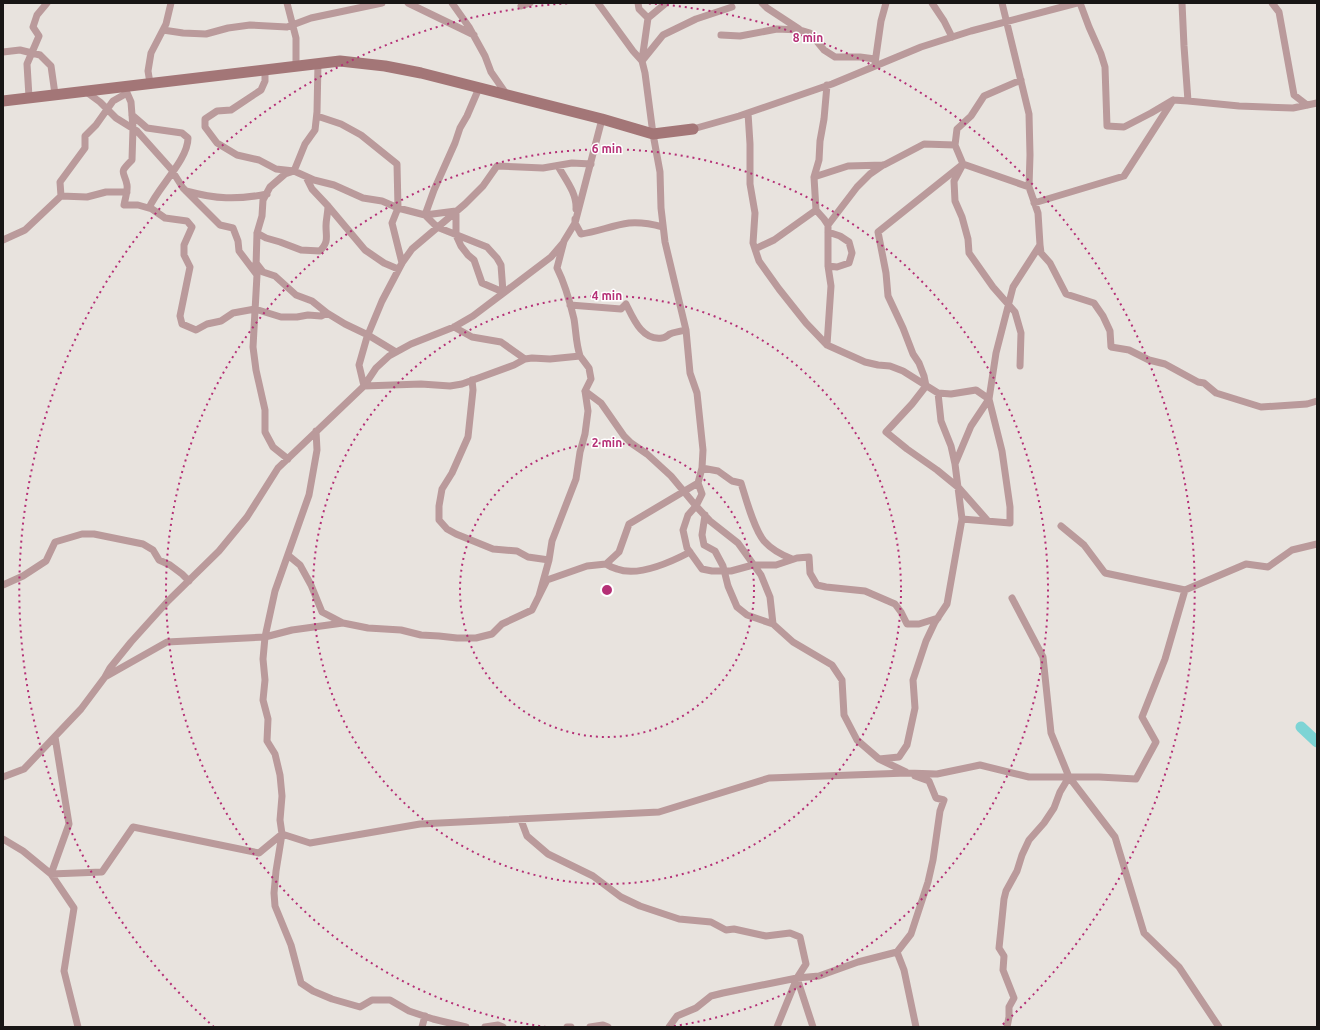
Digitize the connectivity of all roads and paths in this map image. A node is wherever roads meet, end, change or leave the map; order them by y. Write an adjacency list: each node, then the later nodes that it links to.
1 (48, 3): 29 (street)
2 (171, 3): 23 (street)
3 (287, 3): 22 (street)
4 (382, 3): 22 (street)
5 (408, 3): 25 (street)
6 (452, 3): 25 (street)
7 (530, 3): 18 (street)
8 (598, 3): 30 (street)
9 (638, 3): 20 (street)
10 (666, 3): 20 (street)
11 (762, 3): 24 (street)
12 (886, 3): 32 (street)
13 (932, 3): 27 (street)
14 (1002, 3): 21 (street)
15 (1078, 3): 21 (street); 44 (street)
16 (1182, 3): 46 (street)
17 (1272, 3): 48 (street)
18 (521, 6)
19 (732, 7): 30 (street)
20 (648, 18): 30 (street)
21 (1006, 21): 27 (street); 35 (street)
22 (292, 25): 23 (street); 33 (street)
23 (163, 30): 36 (street)
24 (800, 30): 26 (street); 32 (street)
25 (474, 35): 42 (street)
26 (720, 35)
27 (952, 37): 32 (street)
28 (3, 52): 29 (street)
29 (31, 53): 41 (street); 43 (street)
30 (642, 61): 56 (street)
31 (318, 63): 33 (main road); 38 (main road); 52 (street)
32 (875, 63): 37 (street)
33 (296, 66): 34 (main road)
34 (265, 70): 36 (main road); 62 (street)
35 (1021, 80): 57 (street); 66 (street)
36 (150, 83): 39 (main road)
37 (827, 85): 50 (street); 65 (street)
38 (479, 88): 42 (main road); 77 (street)
39 (126, 90): 40 (main road); 49 (street); 51 (street)
40 (85, 91): 41 (main road); 49 (street)
41 (55, 94): 43 (main road)
42 (508, 95): 53 (main road)
43 (29, 97): 45 (main road)
44 (1173, 100): 46 (street); 71 (street)
45 (3, 101)
46 (1188, 101): 48 (street)
47 (1317, 103): 48 (street)
48 (1307, 105)
49 (107, 109): 54 (street); 70 (street)
50 (748, 113): 55 (street); 87 (street)
51 (132, 115): 54 (street); 63 (street)
52 (317, 116): 62 (street); 74 (street)
53 (602, 119): 56 (main road); 58 (street)
54 (133, 128): 63 (street); 68 (street)
55 (693, 129): 56 (main road)
56 (653, 134): 80 (street)
57 (955, 145): 59 (street); 60 (street)
58 (591, 164): 61 (street); 78 (street)
59 (884, 164): 65 (street); 81 (street)
60 (962, 164): 66 (street); 93 (street); 107 (street)
61 (558, 166): 76 (street); 78 (street)
62 (294, 171): 64 (street); 69 (street)
63 (173, 173): 67 (street); 73 (street)
64 (306, 177): 72 (street); 74 (street)
65 (814, 177): 75 (street)
66 (1029, 187): 71 (street)
67 (186, 190): 69 (street); 91 (street)
68 (126, 192): 70 (street); 73 (street)
69 (266, 194): 82 (street)
70 (61, 196): 84 (street)
71 (1034, 203): 86 (street)
72 (328, 206): 82 (street); 89 (street)
73 (149, 208): 95 (street)
74 (398, 208): 77 (street); 89 (street)
75 (816, 210): 81 (street); 87 (street)
76 (456, 211): 77 (street); 79 (street); 83 (street)
77 (425, 215): 79 (street)
78 (575, 223): 80 (street); 85 (street)
79 (437, 227): 83 (street); 89 (street)
80 (663, 227): 98 (street)
81 (828, 228): 90 (street); 90 (street)
82 (256, 233): 88 (street)
83 (456, 235): 92 (street); 92 (street)
84 (3, 240)
85 (564, 241): 92 (street); 94 (street)
86 (1040, 245): 93 (street); 111 (street)
87 (755, 249): 100 (street)
88 (256, 263): 91 (street); 96 (street)
89 (400, 266): 99 (street)
90 (828, 266): 100 (street)
91 (257, 275): 95 (street)
92 (503, 292): 97 (street)
93 (1009, 304): 104 (street); 110 (street)
94 (570, 305): 98 (street); 102 (street)
95 (255, 309): 96 (street); 113 (street)
96 (327, 313): 99 (street)
97 (454, 327): 101 (street); 103 (street)
98 (686, 330): 115 (street)
99 (368, 335): 101 (street); 106 (street)
100 (827, 345): 107 (street)
101 (396, 352): 106 (street)
102 (580, 356): 103 (street); 108 (street)
103 (525, 359): 105 (street)
104 (1020, 366)
105 (472, 380): 106 (street); 128 (street)
106 (364, 386): 112 (street)
107 (926, 386): 109 (street); 117 (street)
108 (585, 391): 118 (street); 128 (street)
109 (938, 393): 110 (street); 114 (street)
110 (989, 399): 114 (street); 122 (street)
111 (1317, 401)
112 (316, 431): 113 (street); 126 (street)
113 (288, 459): 132 (street)
114 (955, 464): 117 (street)
115 (702, 468): 116 (street); 127 (street)
116 (698, 483): 118 (street); 119 (street)
117 (959, 488): 121 (street); 122 (street)
118 (685, 492): 119 (street); 129 (street)
119 (696, 506): 120 (street); 125 (street)
120 (704, 515): 130 (street); 131 (street)
121 (962, 519): 122 (street); 137 (street)
122 (988, 521)
123 (1062, 526): 134 (street)
124 (1317, 544): 134 (street)
125 (690, 552): 129 (street); 131 (street)
126 (289, 556): 138 (street); 140 (street)
127 (792, 559): 130 (street); 137 (street)
128 (549, 560): 135 (street)
129 (606, 564): 135 (street)
130 (754, 565): 131 (street); 139 (street)
131 (724, 571): 139 (street)
132 (188, 580): 133 (street); 141 (street)
133 (3, 585)
134 (1185, 590): 146 (street)
135 (539, 596): 138 (street)
136 (1012, 598): 146 (street)
137 (938, 618): 143 (street)
138 (343, 623): 140 (street)
139 (773, 624): 143 (street)
140 (266, 637): 141 (street); 148 (street)
141 (105, 677): 142 (street)
142 (55, 737): 145 (street); 150 (street)
143 (879, 759): 144 (street)
144 (907, 773): 146 (street); 147 (street); 151 (street)
145 (3, 777)
146 (1068, 777): 167 (street); 168 (street)
147 (521, 820): 148 (street); 152 (street)
148 (282, 834): 150 (street); 153 (street)
149 (3, 839): 150 (street)
150 (51, 874): 154 (street)
151 (896, 952): 152 (street); 166 (street)
152 (797, 978): 163 (street); 164 (street); 165 (street)
153 (425, 1016): 155 (street); 156 (street)
154 (78, 1027)
155 (422, 1027)
156 (466, 1027)
157 (485, 1027): 158 (street)
158 (503, 1027)
159 (567, 1027): 160 (street)
160 (571, 1027)
161 (590, 1027): 162 (street)
162 (608, 1027)
163 (669, 1027)
164 (777, 1027)
165 (813, 1027)
166 (916, 1027)
167 (1006, 1027)
168 (1219, 1027)

